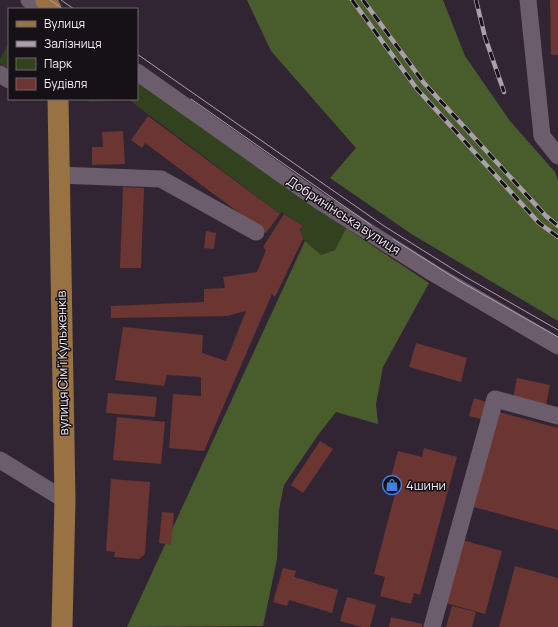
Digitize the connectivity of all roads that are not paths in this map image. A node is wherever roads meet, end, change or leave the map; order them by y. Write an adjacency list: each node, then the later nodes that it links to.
1 (29, 0): 3 (street)
2 (528, 0): 6 (street)
3 (44, 8)
4 (138, 73): 9 (street, Добринінська вулиця)
5 (56, 100): 7 (main road, вулиця Сімʼї Кульженків)
6 (558, 156)
7 (58, 175): 8 (street); 12 (main road, вулиця Сімʼї Кульженків)
8 (256, 232)
9 (558, 346)
10 (558, 416): 14 (street)
11 (0, 460): 12 (street)
12 (65, 500): 13 (main road, вулиця Сімʼї Кульженків)
13 (62, 627)
14 (432, 627)

